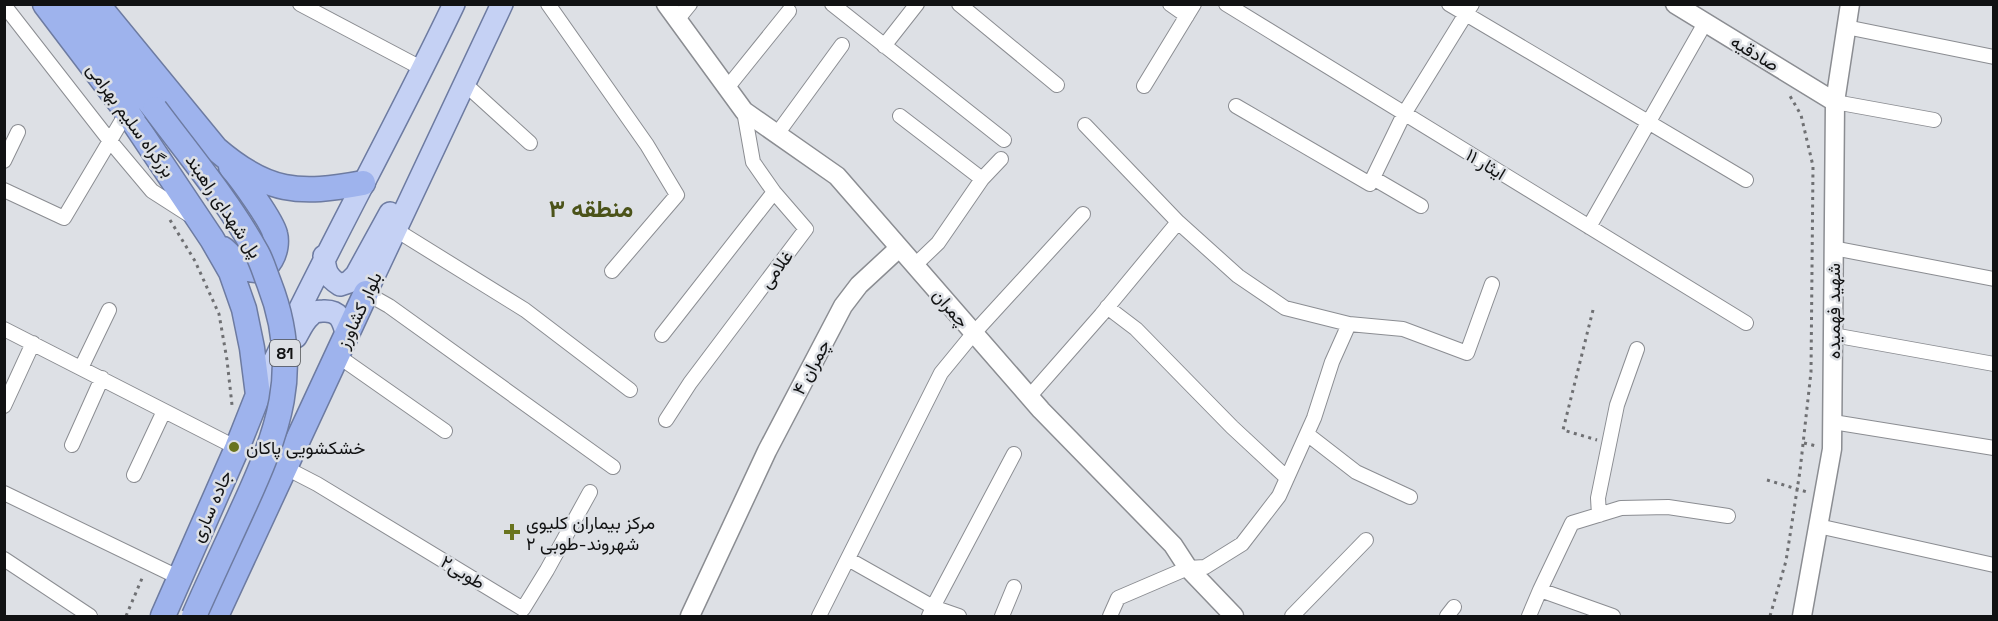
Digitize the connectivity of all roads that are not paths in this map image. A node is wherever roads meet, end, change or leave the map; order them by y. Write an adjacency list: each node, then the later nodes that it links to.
1 (45, 4): 38 (highway, بزرگراه سلیم بهرامی / 81)
2 (71, 4): 121 (highway, پل شهدای راهبند / 81, bridge)
3 (97, 4): 29 (highway)
4 (110, 4): 29 (street)
5 (300, 4): 30 (street)
6 (454, 4): 30 (main road)
7 (502, 4): 31 (main road, بلوار کشاورز)
8 (548, 4): 69 (street)
9 (666, 4): 23 (street, چمران)
10 (690, 4): 23 (street)
11 (832, 4): 27 (street)
12 (917, 4): 27 (street)
13 (959, 4): 32 (street)
14 (1170, 4): 22 (street)
15 (1226, 4): 39 (street, ایثار ۱۱)
16 (1449, 4): 20 (street)
17 (1675, 4): 24 (street, صادقیه)
18 (1850, 4): 25 (street, شهید فهمیده)
19 (4, 6): 48 (street)
20 (1469, 9): 39 (street); 42 (street)
21 (789, 10): 34 (street)
22 (1191, 10): 33 (street)
23 (677, 20): 34 (street, چمران)
24 (1705, 23): 35 (street, صادقیه); 42 (street)
25 (1846, 27): 28 (street); 35 (street, شهید فهمیده)
26 (842, 45): 45 (street)
27 (884, 46): 47 (street)
28 (1994, 57)
29 (148, 67): 50 (highway)
30 (423, 69): 56 (main road)
31 (465, 84): 46 (main road, بلوار کشاورز); 49 (street)
32 (1057, 85)
33 (1144, 86)
34 (727, 88): 37 (street, چمران)
35 (1835, 102): 41 (street); 66 (street, شهید فهمیده)
36 (1236, 106): 53 (street)
37 (744, 111): 45 (street, چمران); 58 (street, غلامی)
38 (127, 112): 48 (street); 64 (highway, بزرگراه سلیم بهرامی / 81)
39 (1404, 114): 53 (street); 62 (street, ایثار ۱۱)
40 (900, 116): 54 (street)
41 (1934, 120)
42 (1649, 122): 55 (street); 62 (street)
43 (1085, 125): 61 (street)
44 (18, 132): 52 (street)
45 (777, 134): 65 (street, چمران)
46 (439, 139): 63 (main road, بلوار کشاورز); 67 (main road)
47 (1004, 140)
48 (110, 141): 57 (street); 64 (street)
49 (530, 143)
50 (216, 149): 56 (highway); 64 (highway)
51 (1001, 159): 54 (street)
52 (4, 162)
53 (1373, 178): 59 (street)
54 (982, 179): 68 (street)
55 (1746, 180)
56 (363, 183): 67 (main road)
57 (4, 190)
58 (774, 192): 79 (street); 92 (street, غلامی)
59 (1421, 206)
60 (1083, 214): 78 (street)
61 (1178, 222): 73 (street); 76 (street)
62 (1590, 227): 75 (street, ایثار ۱۱)
63 (396, 230): 72 (main road, بلوار کشاورز); 87 (street)
64 (207, 231): 88 (highway, 81)
65 (899, 248): 68 (street, چمران); 123 (street, چمران ۴)
66 (1833, 248): 70 (street); 80 (street, شهید فهمیده)
67 (324, 256): 88 (main road)
68 (914, 266): 78 (street, چمران)
69 (612, 271)
70 (1994, 279)
71 (1492, 284): 76 (street)
72 (366, 293): 82 (highway, بلوار کشاورز); 100 (street)
73 (1107, 308): 89 (street); 103 (street)
74 (109, 310): 85 (street)
75 (1746, 323)
76 (1349, 324): 95 (street)
77 (4, 329): 81 (street)
78 (974, 334): 89 (street, چمران); 112 (street)
79 (662, 335)
80 (1833, 335): 84 (street); 93 (street, شهید فهمیده)
81 (33, 343): 85 (street); 90 (street)
82 (343, 346): 88 (main road); 94 (street); 101 (highway, بلوار کشاورز)
83 (1636, 349): 107 (street)
84 (1994, 364)
85 (81, 368): 86 (street)
86 (102, 378): 91 (street); 96 (street)
87 (630, 390)
88 (258, 395): 97 (highway, جاده ساری / 81)
89 (1029, 397): 114 (street, چمران)
90 (4, 406)
91 (164, 411): 97 (street); 102 (street)
92 (666, 420)
93 (1833, 422): 98 (street); 109 (street, شهید فهمیده)
94 (446, 431)
95 (1307, 434): 103 (street); 106 (street)
96 (72, 445)
97 (237, 448): 115 (highway, جاده ساری / 81)
98 (1994, 448)
99 (1014, 454): 118 (street)
100 (613, 467)
101 (286, 468): 104 (street, طوبی۲); 122 (highway, بلوار کشاورز)
102 (134, 475)
103 (1287, 478): 114 (street)
104 (590, 492)
105 (4, 494): 115 (street)
106 (1410, 497)
107 (1599, 515): 108 (street); 117 (street)
108 (1728, 516)
109 (1818, 526): 113 (street); 132 (street, شهید فهمیده)
110 (1366, 540): 129 (street)
111 (4, 559): 119 (street)
112 (848, 559): 118 (street); 124 (street)
113 (1994, 565)
114 (1188, 568): 127 (street); 128 (street, چمران)
115 (180, 578): 120 (highway, جاده ساری / 81)
116 (1014, 587): 126 (street)
117 (1540, 590): 130 (street); 131 (street)
118 (931, 612): 125 (street)
119 (90, 616)
120 (163, 616)
121 (194, 616)
122 (216, 616)
123 (690, 616)
124 (819, 616)
125 (959, 616)
126 (1002, 616)
127 (1110, 616)
128 (1234, 616)
129 (1292, 616)
130 (1529, 616)
131 (1613, 616)
132 (1802, 616)

